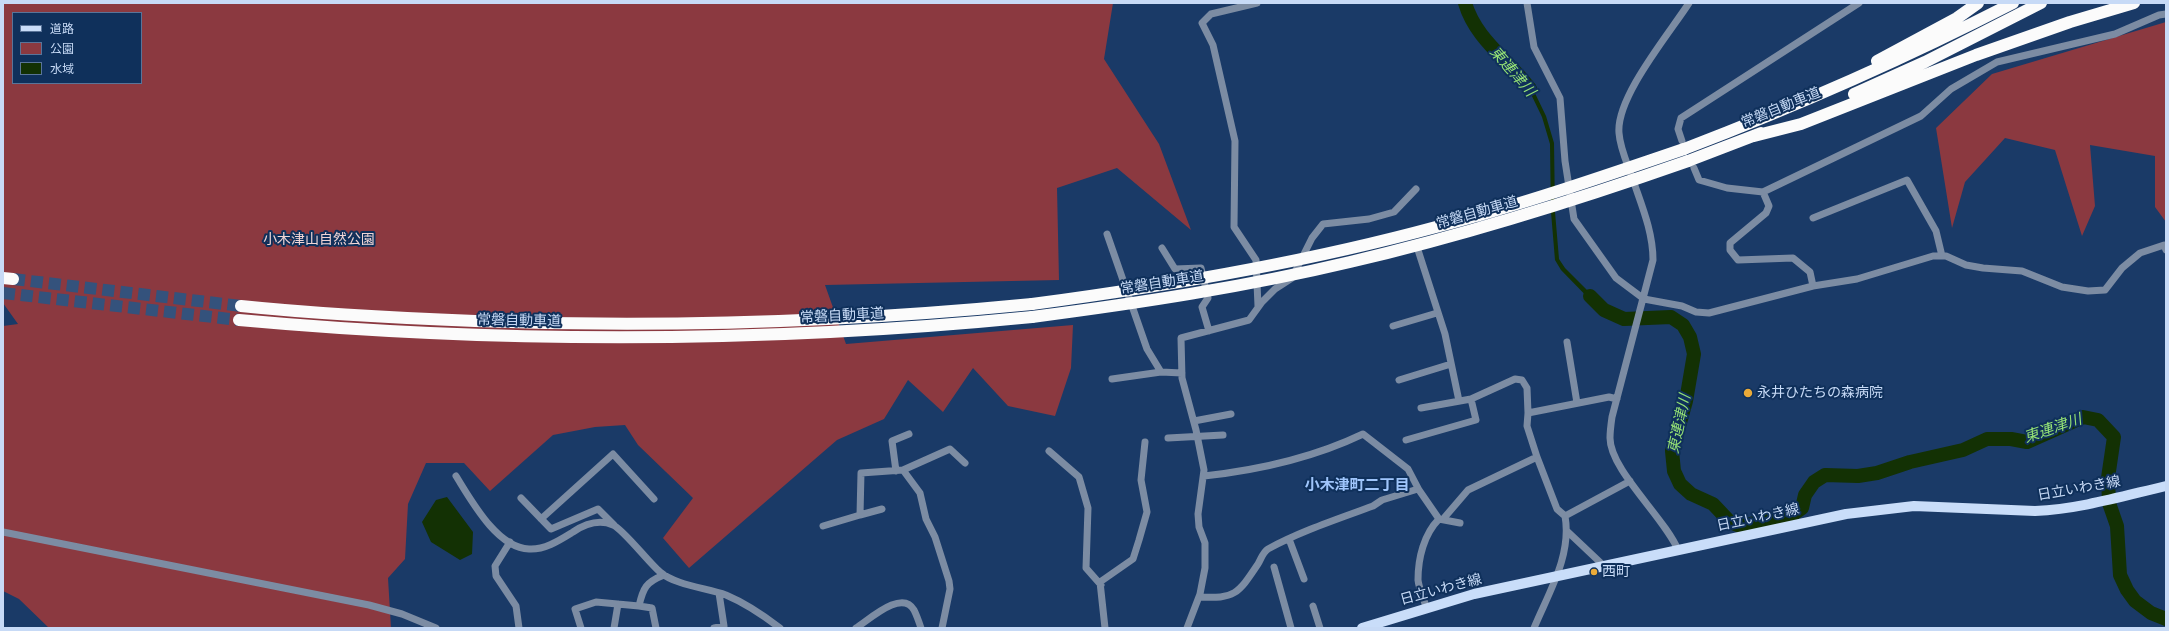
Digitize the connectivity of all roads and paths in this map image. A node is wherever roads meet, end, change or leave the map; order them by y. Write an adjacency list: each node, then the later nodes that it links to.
1 (1257, 3): 25 (street)
2 (1527, 3): 23 (street)
3 (1689, 3): 23 (street)
4 (1859, 3): 12 (street)
5 (1978, 3): 10 (highway)
6 (2013, 3): 10 (highway, 常磐自動車道)
7 (2041, 3): 11 (highway, 常磐自動車道)
8 (2134, 3): 11 (highway)
9 (2166, 14): 15 (street)
10 (1795, 105): 12 (highway, 常磐自動車道)
11 (1754, 136): 13 (highway, 常磐自動車道)
12 (1683, 145): 24 (highway, 常磐自動車道, bridge)
13 (1691, 165): 15 (street); 27 (highway, 常磐自動車道, bridge)
14 (1416, 189): 25 (street)
15 (1763, 192): 22 (street)
16 (1813, 218): 21 (street)
17 (1107, 234): 32 (street)
18 (1162, 248): 29 (street)
19 (1418, 250): 26 (street)
20 (2166, 250): 21 (street)
21 (1942, 256): 22 (street)
22 (1813, 286): 23 (street)
23 (1643, 302): 37 (street)
24 (241, 306)
25 (1258, 306): 29 (street)
26 (1438, 313): 28 (street); 31 (street)
27 (239, 320)
28 (1393, 326)
29 (1209, 331): 33 (street)
30 (1567, 342): 39 (street)
31 (1451, 364): 35 (street); 38 (street)
32 (1161, 372): 33 (street); 34 (street)
33 (1182, 373): 43 (street)
34 (1112, 379)
35 (1399, 380)
36 (1471, 399): 38 (street); 41 (street); 48 (street)
37 (1617, 399): 39 (street); 56 (street)
38 (1459, 401): 40 (street)
39 (1577, 403): 41 (street)
40 (1421, 408)
41 (1528, 413): 51 (street)
42 (1231, 414): 43 (street)
43 (1194, 421): 46 (street)
44 (909, 434): 53 (street)
45 (1223, 435): 46 (street)
46 (1197, 436): 47 (street); 55 (street)
47 (1168, 438)
48 (1406, 440)
49 (1145, 442): 79 (street)
50 (1049, 451): 79 (street)
51 (1536, 457): 63 (street); 64 (street)
52 (965, 463): 53 (street)
53 (899, 470): 62 (street); 95 (street)
54 (456, 476): 72 (street)
55 (1204, 476): 58 (street); 81 (street)
56 (1630, 481): 63 (street); 73 (street)
57 (2166, 486): 73 (main road, 日立いわき線)
58 (1418, 489): 64 (street); 71 (street)
59 (521, 498): 65 (street)
60 (654, 499): 65 (street)
61 (882, 509): 62 (street)
62 (860, 516): 68 (street)
63 (1565, 516): 70 (street)
64 (1442, 518): 66 (street); 85 (street)
65 (541, 519): 67 (street)
66 (1460, 523)
67 (614, 525): 72 (street); 76 (street)
68 (823, 526)
69 (3, 532): 86 (street)
70 (1568, 532): 74 (street); 77 (street)
71 (1289, 539): 78 (street); 81 (street)
72 (510, 542): 87 (street)
73 (1678, 550): 74 (main road, 日立いわき線)
74 (1604, 566): 77 (main road, 日立いわき線)
75 (1274, 567): 98 (street)
76 (664, 575): 80 (street); 83 (street)
77 (1556, 576): 85 (main road, 日立いわき線); 101 (street)
78 (1304, 578)
79 (1101, 585): 96 (street)
80 (719, 593): 91 (street); 92 (street)
81 (1199, 597): 97 (street)
82 (618, 604): 83 (street); 88 (street); 89 (street)
83 (639, 606): 90 (street)
84 (1313, 606): 99 (street)
85 (1426, 607): 100 (main road, 日立いわき線)
86 (436, 628)
87 (520, 628)
88 (581, 628)
89 (614, 628)
90 (656, 628)
91 (714, 628)
92 (780, 628)
93 (856, 628): 94 (street)
94 (921, 628)
95 (942, 628)
96 (1105, 628)
97 (1186, 628)
98 (1291, 628)
99 (1320, 628)
100 (1362, 628)
101 (1534, 628)

